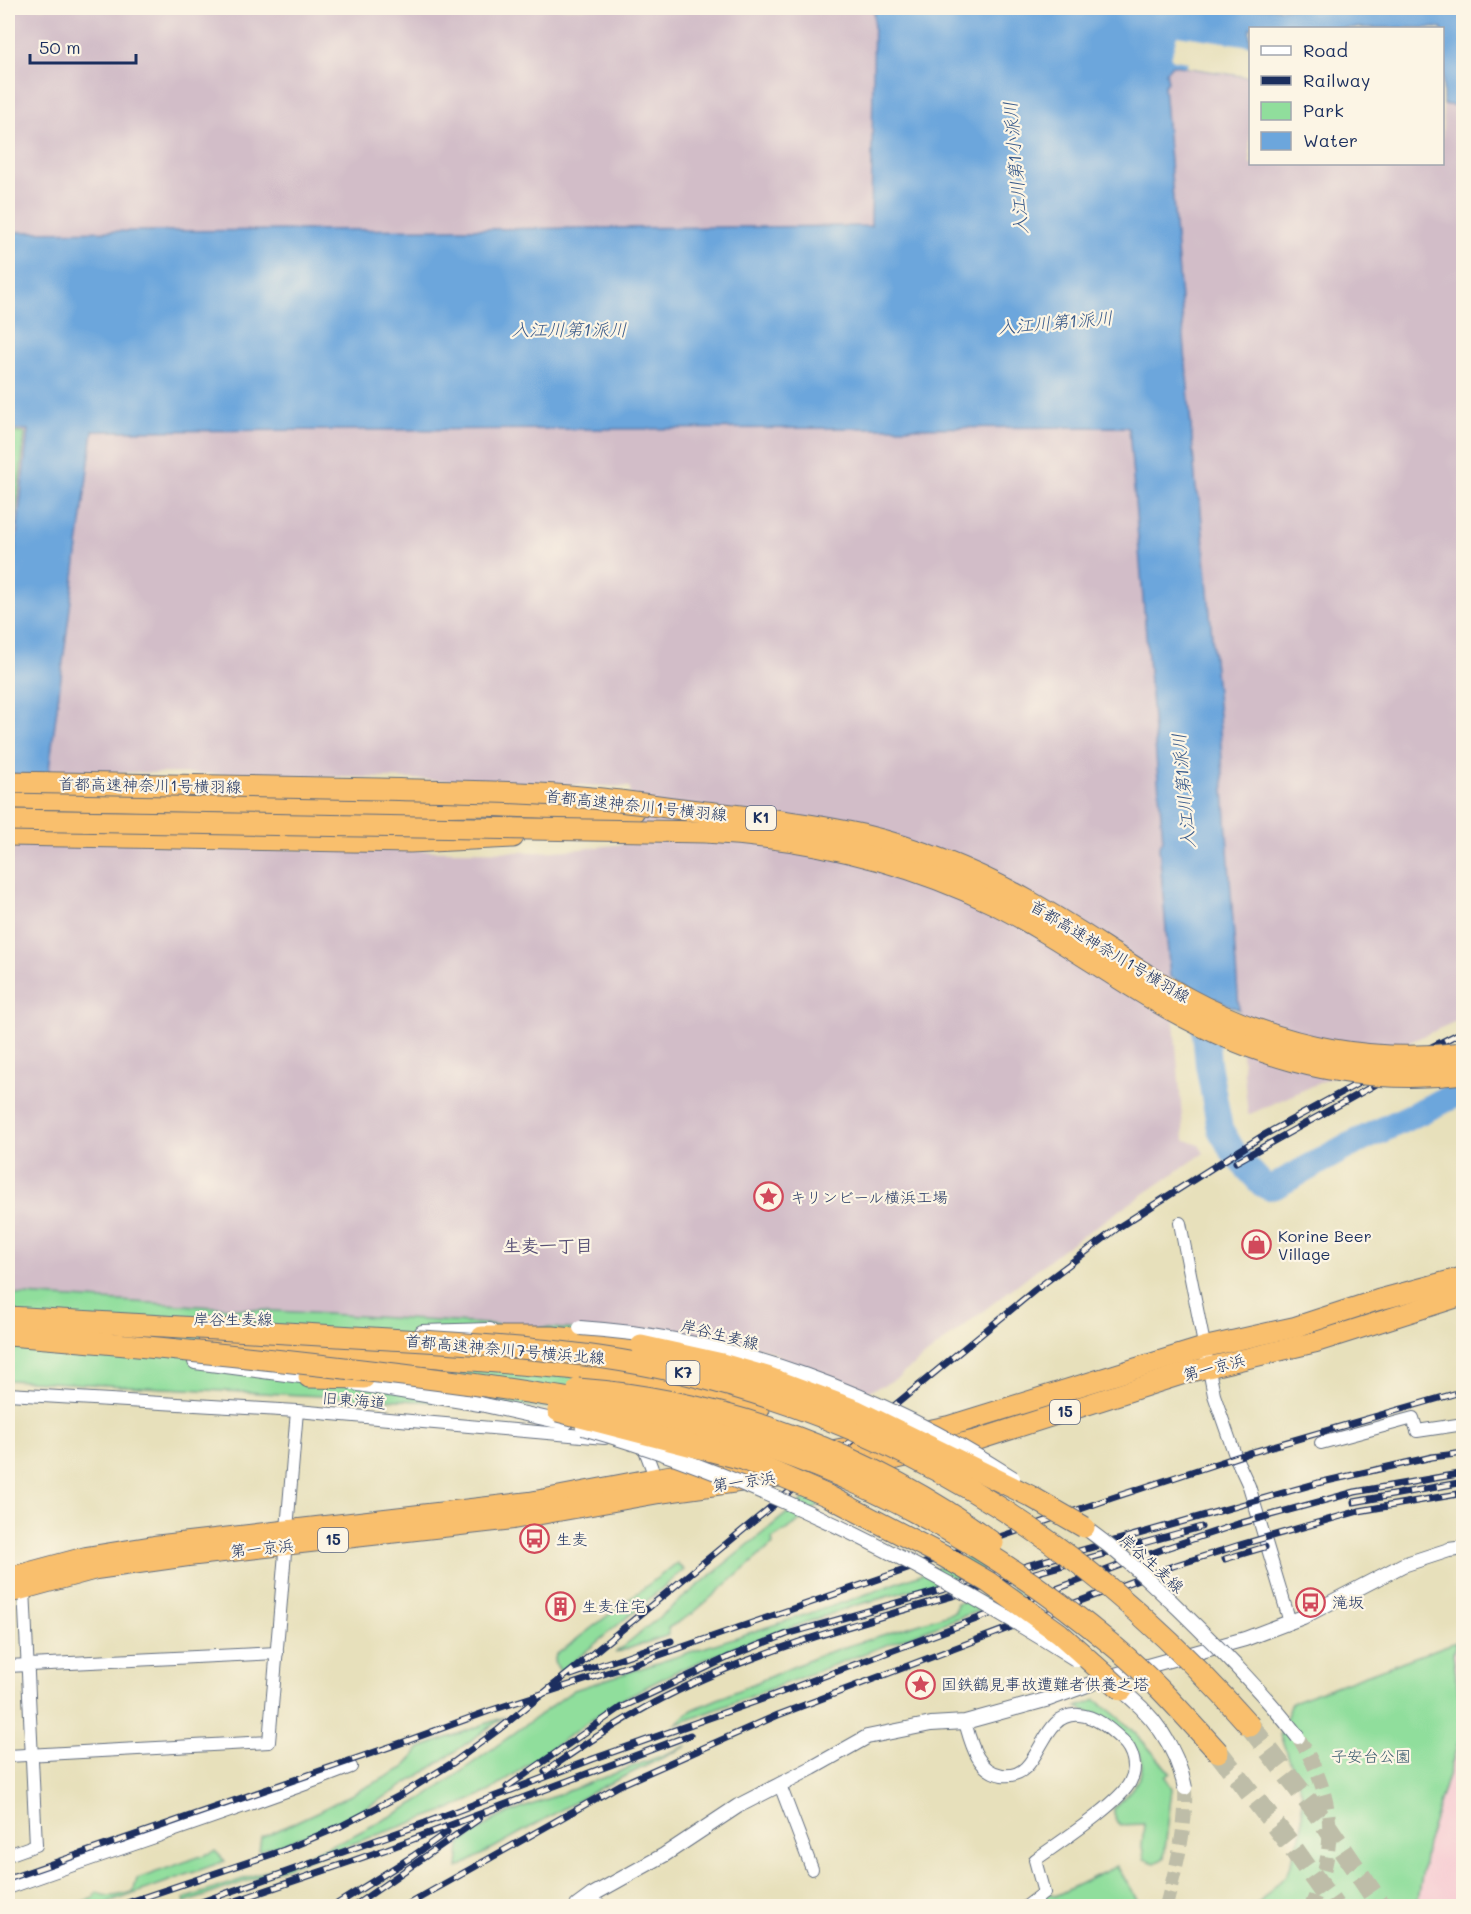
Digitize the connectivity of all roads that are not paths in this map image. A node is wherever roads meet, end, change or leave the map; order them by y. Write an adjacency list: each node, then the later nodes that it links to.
1 (8, 782): 4 (highway, 首都高速神奈川1号横羽線 / K1, bridge)
2 (8, 798): 4 (highway, bridge)
3 (8, 808): 6 (highway, bridge)
4 (738, 816): 9 (highway, 首都高速神奈川1号横羽線 / K1, bridge)
5 (8, 820): 6 (highway, 首都高速神奈川1号横羽線 / K1, bridge)
6 (181, 823): 7 (highway, 首都高速神奈川1号横羽線 / K1, bridge)
7 (597, 831): 8 (highway, bridge); 10 (highway, 首都高速神奈川1号横羽線 / K1, bridge)
8 (8, 835)
9 (1464, 1053)
10 (1464, 1072)
11 (1180, 1223): 18 (street)
12 (1464, 1276): 18 (highway, 第一京浜 / 15)
13 (1464, 1295): 20 (highway, 第一京浜 / 15)
14 (8, 1315): 16 (highway, 首都高速神奈川7号横浜北線 / K7, bridge); 17 (street, 岸谷生麦線, bridge)
15 (8, 1335): 19 (highway, bridge); 21 (street, bridge)
16 (349, 1336): 27 (highway, bridge); 29 (highway, 首都高速神奈川7号横浜北線 / K7, bridge)
17 (208, 1338): 27 (street, 岸谷生麦線, bridge); 29 (highway, bridge)
18 (1205, 1347): 20 (street); 26 (highway, 第一京浜 / 15)
19 (291, 1362): 33 (highway, bridge); 37 (highway, bridge)
20 (1209, 1367): 26 (highway, 第一京浜 / 15); 32 (street)
21 (309, 1377): 33 (highway, bridge); 37 (street, bridge)
22 (8, 1394): 23 (street, 旧東海道)
23 (297, 1411): 26 (street, 旧東海道); 28 (street)
24 (1464, 1424): 25 (street)
25 (1321, 1443)
26 (658, 1486): 28 (highway, 第一京浜 / 15)
27 (1084, 1527): 40 (street, 岸谷生麦線, bridge)
28 (287, 1538): 31 (highway, 第一京浜 / 15); 34 (street)
29 (1045, 1538): 39 (highway, 首都高速神奈川7号横浜北線 / K7, bridge)
30 (1464, 1548): 32 (street)
31 (13, 1587): 35 (street)
32 (1290, 1622): 38 (street)
33 (1116, 1649): 41 (highway, bridge)
34 (277, 1653): 35 (street); 42 (street)
35 (28, 1665): 36 (street); 42 (street)
36 (8, 1666)
37 (1122, 1690): 46 (street, bridge)
38 (965, 1722): 45 (street); 52 (street)
39 (1250, 1726)
40 (1298, 1737)
41 (1218, 1752)
42 (33, 1754): 43 (street); 47 (street)
43 (8, 1756)
44 (351, 1767): 49 (street)
45 (780, 1785): 48 (street); 50 (street)
46 (1185, 1788)
47 (8, 1855)
48 (812, 1869)
49 (8, 1888)
50 (595, 1901): 51 (street)
51 (577, 1906)
52 (1027, 1906)

